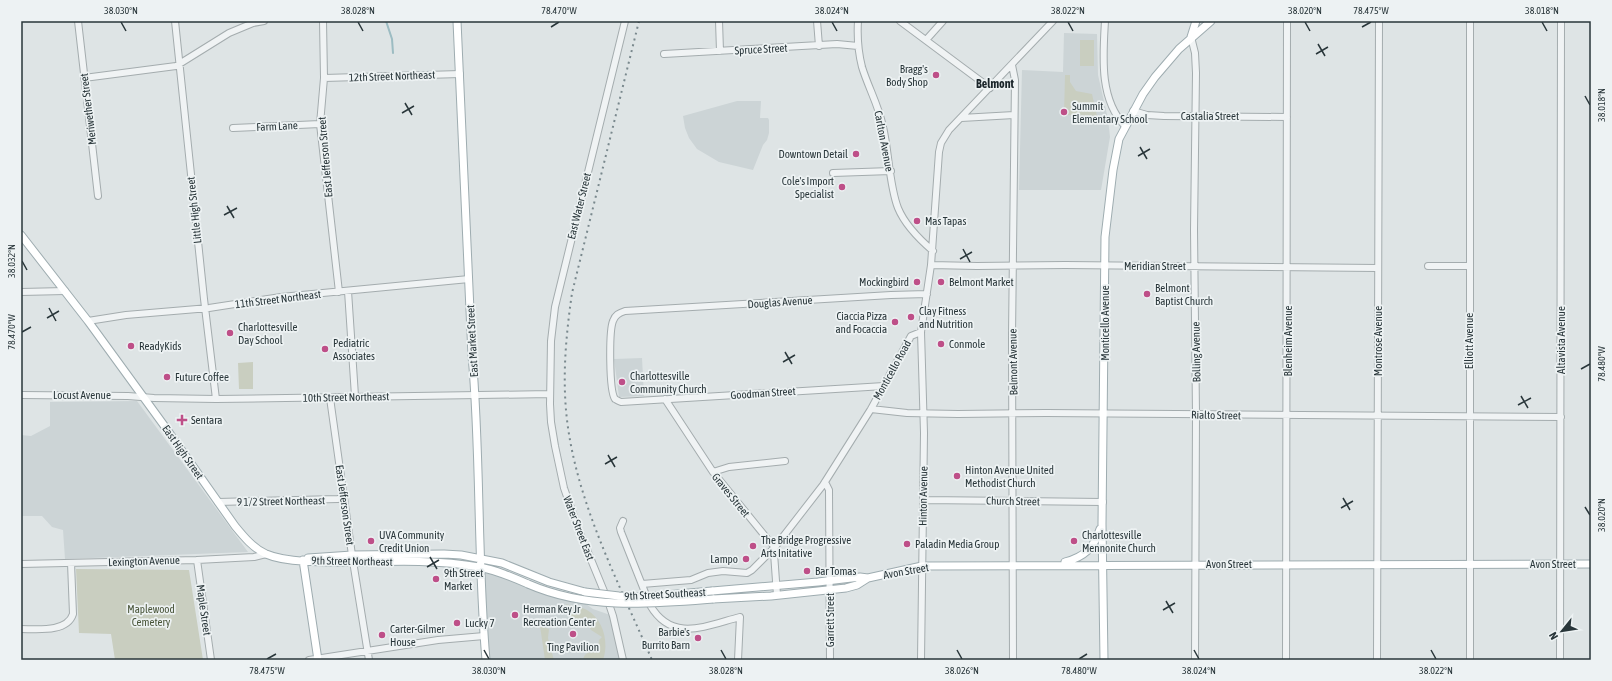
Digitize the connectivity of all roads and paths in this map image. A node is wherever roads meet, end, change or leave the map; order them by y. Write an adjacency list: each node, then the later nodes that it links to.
1 (78, 21): 30 (street, Meriwether Street)
2 (175, 21): 27 (street, Little High Street)
3 (264, 21): 27 (street)
4 (323, 21): 31 (street, East Jefferson Street)
5 (457, 21): 29 (main road, East Market Street)
6 (626, 21): 64 (street, East Water Street)
7 (719, 21): 25 (street)
8 (817, 21): 23 (street)
9 (858, 21): 24 (street, Carlton Avenue)
10 (900, 21): 22 (street)
11 (943, 21): 22 (street)
12 (1053, 21): 28 (street, Monticello Road)
13 (1105, 21): 39 (street)
14 (1196, 21): 21 (main road, Bolling Avenue)
15 (1211, 21): 20 (main road, Monticello Avenue)
16 (1287, 21): 36 (street, Blenheim Avenue)
17 (1379, 21): 53 (street, Montrose Avenue)
18 (1470, 21): 51 (street, Elliott Avenue)
19 (1561, 21): 81 (street, Altavista Avenue)
20 (1204, 24): 21 (main road, Monticello Avenue)
21 (1191, 37): 33 (main road, Monticello Avenue); 35 (street, Bolling Avenue)
22 (926, 40): 32 (street)
23 (819, 46): 24 (street, Spruce Street); 25 (street, Spruce Street)
24 (858, 46): 41 (street, Carlton Avenue)
25 (720, 52): 26 (street, Spruce Street)
26 (664, 54)
27 (180, 65): 30 (street); 60 (street, Little High Street)
28 (1012, 65): 32 (street, Monticello Road); 34 (street, Belmont Avenue)
29 (460, 74): 31 (street, 12th Street Northeast); 54 (main road, East Market Street)
30 (84, 78): 43 (street, Meriwether Street)
31 (324, 78): 38 (street, East Jefferson Street)
32 (990, 88): 37 (street, Monticello Road)
33 (1133, 111): 35 (street, Castalia Street); 39 (main road, Monticello Avenue)
34 (1014, 116): 37 (street); 47 (street, Belmont Avenue)
35 (1195, 116): 36 (street, Castalia Street); 49 (street, Bolling Avenue)
36 (1287, 117): 52 (street, Blenheim Avenue)
37 (961, 118): 45 (street, Monticello Road)
38 (320, 124): 40 (street, Farm Lane); 58 (street, East Jefferson Street)
39 (1125, 126): 48 (main road, Monticello Avenue)
40 (233, 128)
41 (891, 171): 42 (street); 45 (street, Carlton Avenue)
42 (833, 173)
43 (98, 196)
44 (21, 235): 55 (main road, East High Street)
45 (933, 251): 46 (street, Monticello Road)
46 (932, 265): 47 (street, Meridian Street); 59 (street, Monticello Road)
47 (1013, 265): 48 (street, Meridian Street); 75 (street, Belmont Avenue)
48 (1105, 266): 49 (street, Meridian Street); 76 (main road, Monticello Avenue)
49 (1195, 266): 52 (street, Meridian Street); 77 (street, Bolling Avenue)
50 (1428, 266): 51 (street)
51 (1469, 266): 80 (street, Elliott Avenue)
52 (1288, 267): 53 (street, Meridian Street); 79 (street, Blenheim Avenue)
53 (1378, 268): 78 (street, Montrose Avenue)
54 (469, 279): 56 (street, 11th Street Northeast); 66 (main road, East Market Street)
55 (65, 291): 57 (street); 61 (main road, East High Street)
56 (348, 291): 58 (street, 11th Street Northeast); 68 (street)
57 (21, 292)
58 (339, 292): 60 (street, 11th Street Northeast)
59 (927, 294): 62 (street, Monticello Road); 72 (street, Douglas Avenue)
60 (205, 308): 61 (street, 11th Street Northeast); 70 (street, Little High Street)
61 (88, 320): 67 (main road, East High Street)
62 (921, 332): 63 (street, Monticello Road); 74 (street, Hinton Avenue)
63 (884, 386): 71 (street, Goodman Street); 73 (street, Monticello Road)
64 (550, 394): 66 (street, 10th Street Northeast); 128 (street, Water Street East)
65 (21, 395): 67 (street, Locust Avenue)
66 (476, 395): 68 (street, 10th Street Northeast); 94 (main road, East Market Street)
67 (143, 396): 70 (street, 10th Street Northeast); 88 (main road, East High Street)
68 (355, 396): 69 (street, 10th Street Northeast)
69 (330, 398): 70 (street, 10th Street Northeast); 85 (street, East Jefferson Street)
70 (216, 399)
71 (665, 399): 72 (street, Goodman Street); 83 (street, Graves Street)
72 (642, 400)
73 (871, 409): 74 (street, Rialto Street); 84 (street, Monticello Road)
74 (923, 414): 75 (street, Rialto Street); 86 (street, Hinton Avenue)
75 (1013, 414): 76 (street, Rialto Street); 87 (street, Belmont Avenue)
76 (1105, 414): 77 (street, Rialto Street); 89 (main road, Monticello Avenue)
77 (1196, 414): 79 (street, Rialto Street); 100 (street, Bolling Avenue)
78 (1378, 415): 79 (street, Rialto Street); 80 (street, Rialto Street); 101 (street, Montrose Avenue)
79 (1288, 416): 107 (street, Blenheim Avenue)
80 (1469, 416): 81 (street, Rialto Street); 108 (street, Elliott Avenue)
81 (1561, 417): 102 (street, Altavista Avenue)
82 (785, 462): 83 (street)
83 (713, 472): 92 (street, Graves Street)
84 (825, 482): 92 (street, Monticello Road); 113 (street, Garrett Street)
85 (344, 497): 88 (street, 9 1/2 Street Northeast); 95 (street, East Jefferson Street)
86 (923, 500): 87 (street, Church Street); 109 (street, Hinton Avenue)
87 (1013, 501): 89 (street, Church Street); 104 (street, Belmont Avenue)
88 (218, 502): 93 (main road, East High Street)
89 (1103, 502): 91 (main road, Monticello Avenue)
90 (623, 521): 115 (street)
91 (1102, 524): 105 (main road); 106 (main road, Monticello Avenue)
92 (775, 547): 115 (street, Monticello Road); 116 (street)
93 (266, 554): 96 (street, Lexington Avenue); 97 (main road, East High Street)
94 (480, 558): 95 (main road, 9th Street Northeast); 110 (main road, East Market Street); 111 (main road, 9th Street Northeast)
95 (353, 559): 97 (main road, 9th Street Northeast); 110 (main road, 9th Street Northeast); 122 (street, East Jefferson Street)
96 (197, 560): 98 (street, Lexington Avenue); 124 (street, Maple Street)
97 (303, 560): 123 (main road)
98 (71, 563): 99 (street, Lexington Avenue); 120 (street)
99 (21, 564)
100 (1196, 564): 106 (main road, Avon Street); 107 (main road, Avon Street); 134 (street, Bolling Avenue)
101 (1378, 564): 107 (main road, Avon Street); 108 (main road, Avon Street); 136 (street, Montrose Avenue)
102 (1560, 564): 103 (main road, Avon Street); 108 (main road, Avon Street); 138 (street, Altavista Avenue)
103 (1591, 564)
104 (1014, 565): 105 (main road, Avon Street); 109 (main road, Avon Street); 132 (street, Belmont Avenue)
105 (1057, 565): 106 (main road, Avon Street)
106 (1103, 565): 133 (main road, Monticello Avenue)
107 (1287, 565): 135 (street, Blenheim Avenue)
108 (1470, 565): 137 (street, Elliott Avenue)
109 (922, 566): 112 (main road, Avon Street); 131 (street, Hinton Avenue)
110 (480, 567): 114 (main road, 9th Street Northeast); 121 (main road, East Market Street)
111 (526, 573): 118 (main road, 9th Street Southeast, bridge)
112 (868, 578): 113 (main road, Avon Street); 117 (main road, Avon Street)
113 (830, 581): 116 (main road, Avon Street); 117 (street, Garrett Street)
114 (528, 584): 118 (main road, 9th Street Southeast, bridge)
115 (642, 584): 129 (street)
116 (776, 586): 118 (main road, Avon Street); 119 (street)
117 (830, 589): 119 (main road, Avon Street); 130 (street, Garrett Street)
118 (713, 595): 119 (main road, Avon Street)
119 (777, 595)
120 (21, 629)
121 (484, 636): 122 (street); 127 (main road, East Market Street)
122 (368, 651): 123 (street); 126 (street, East Jefferson Street)
123 (318, 659): 125 (street)
124 (211, 660)
125 (309, 660)
126 (369, 660)
127 (486, 660)
128 (623, 660)
129 (738, 660)
130 (830, 660)
131 (921, 660)
132 (1013, 660)
133 (1104, 660)
134 (1195, 660)
135 (1286, 660)
136 (1377, 660)
137 (1470, 660)
138 (1560, 660)

